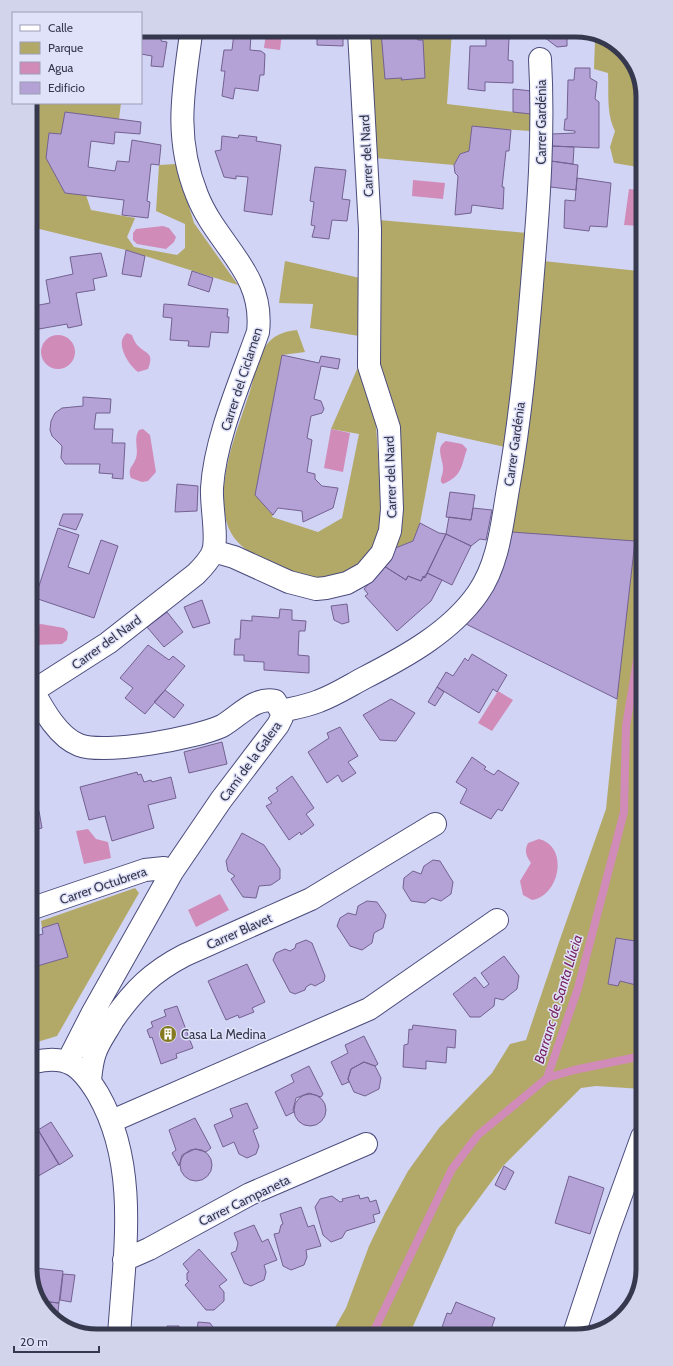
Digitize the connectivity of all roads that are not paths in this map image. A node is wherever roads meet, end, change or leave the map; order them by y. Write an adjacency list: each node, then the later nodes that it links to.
1 (191, 37): 4 (street, Carrer del Ciclamen)
2 (359, 37): 4 (street, Carrer del Nard)
3 (540, 58): 7 (street, Carrer Gardénia)
4 (213, 552): 5 (street, Carrer del Nard)
5 (37, 688)
6 (37, 698): 7 (street, Camí de la Galera)
7 (281, 711): 9 (street, Camí de la Galera)
8 (435, 824): 14 (street, Carrer Blavet)
9 (172, 872): 10 (street, Carrer Octubrera); 12 (street, Camí de la Galera)
10 (37, 907)
11 (497, 920): 15 (street)
12 (68, 1061): 13 (street); 14 (street)
13 (37, 1062)
14 (90, 1080): 15 (street)
15 (112, 1121): 18 (street)
16 (366, 1144): 18 (street, Carrer Campaneta)
17 (636, 1154): 20 (street)
18 (124, 1260): 19 (street)
19 (119, 1329)
20 (576, 1329)

